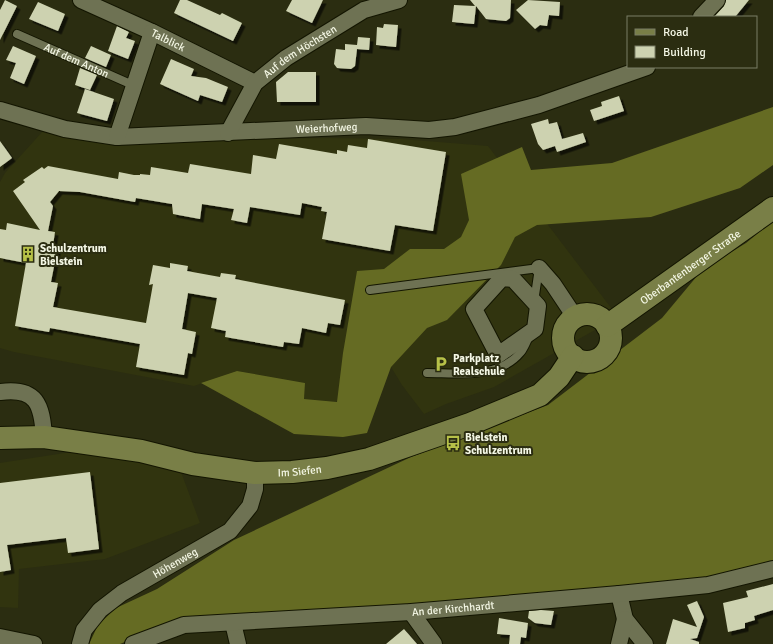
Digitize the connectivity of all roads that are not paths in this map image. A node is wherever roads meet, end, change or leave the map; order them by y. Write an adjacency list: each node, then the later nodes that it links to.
1 (81, 0): 6 (street, Talblick)
2 (399, 0): 4 (street, Auf dem Höchsten)
3 (717, 0): 5 (street)
4 (361, 5): 9 (street, Auf dem Höchsten)
5 (703, 16)
6 (152, 32): 9 (street, Talblick); 10 (street)
7 (17, 34): 10 (lane, Auf dem Anton)
8 (644, 68): 12 (street, Weierhofweg)
9 (255, 84): 12 (street, Auf dem Höchsten)
10 (135, 86): 13 (street)
11 (0, 110): 13 (street, Weierhofweg)
12 (228, 133): 13 (street, Weierhofweg)
13 (117, 137)
14 (773, 208): 19 (main road, Oberbantenberger Straße)
15 (539, 268): 16 (lane); 17 (lane); 18 (street)
16 (370, 290)
17 (534, 302): 20 (street); 20 (street)
18 (575, 317): 19 (main road); 21 (main road)
19 (607, 326): 21 (main road)
20 (531, 332): 22 (lane)
21 (573, 356): 26 (main road, Im Siefen)
22 (427, 373)
23 (0, 392): 24 (street)
24 (44, 437): 25 (main road, Im Siefen); 26 (main road, Im Siefen)
25 (0, 438)
26 (256, 473): 34 (street, Höhenweg)
27 (773, 569): 28 (street, An der Kirchhardt)
28 (619, 594): 29 (street, An der Kirchhardt); 30 (street)
29 (411, 612): 31 (street, An der Kirchhardt); 37 (street)
30 (625, 619): 38 (street); 39 (street)
31 (233, 623): 35 (street, An der Kirchhardt); 36 (street)
32 (0, 637): 33 (street)
33 (34, 644)
34 (80, 644)
35 (133, 644)
36 (238, 644)
37 (434, 644)
38 (619, 644)
39 (646, 644)

